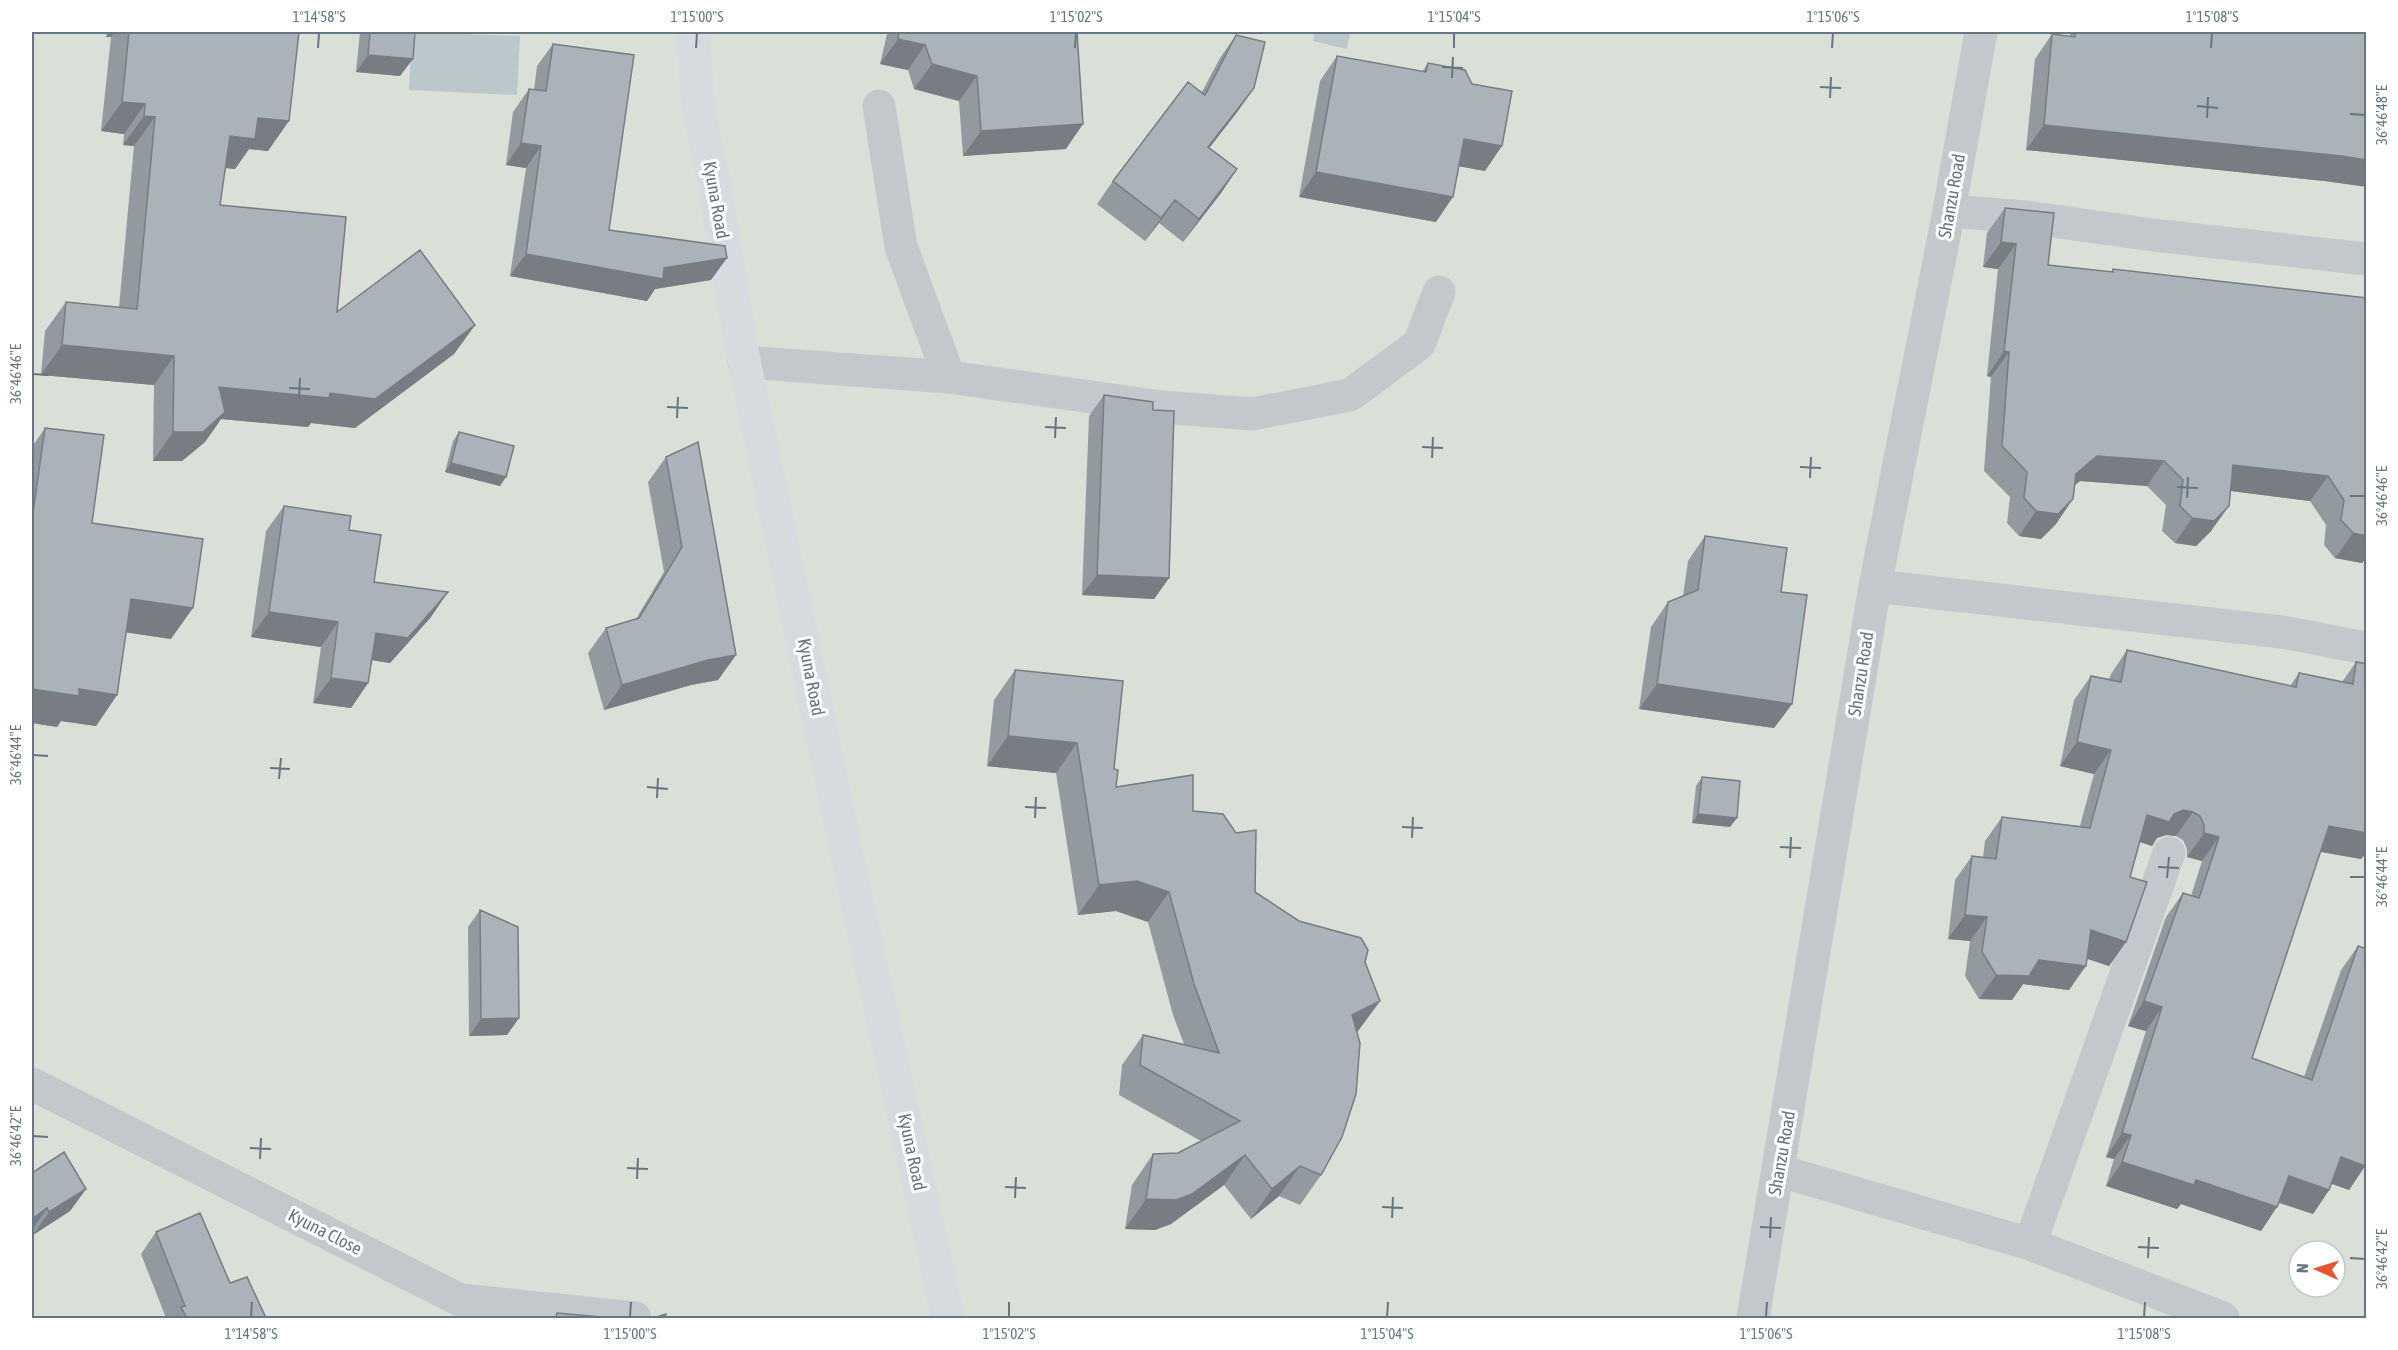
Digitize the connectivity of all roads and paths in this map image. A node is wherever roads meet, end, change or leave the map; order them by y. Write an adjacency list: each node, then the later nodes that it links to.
1 (693, 32): 7 (main road, Kyuna Road)
2 (1981, 32): 4 (street, Shanzu Road)
3 (879, 106): 8 (street)
4 (1949, 212): 5 (street); 9 (street, Shanzu Road)
5 (2367, 259)
6 (1439, 292): 8 (street)
7 (744, 362): 8 (street); 17 (main road, Kyuna Road)
8 (949, 376)
9 (1875, 586): 10 (street); 13 (street, Shanzu Road)
10 (2367, 648)
11 (2169, 853): 14 (street)
12 (32, 1084): 15 (street, Kyuna Close)
13 (1780, 1171): 14 (street); 18 (street, Shanzu Road)
14 (2030, 1244): 19 (street)
15 (455, 1309): 16 (street, Kyuna Close)
16 (635, 1318)
17 (948, 1318)
18 (1754, 1318)
19 (2223, 1318)

